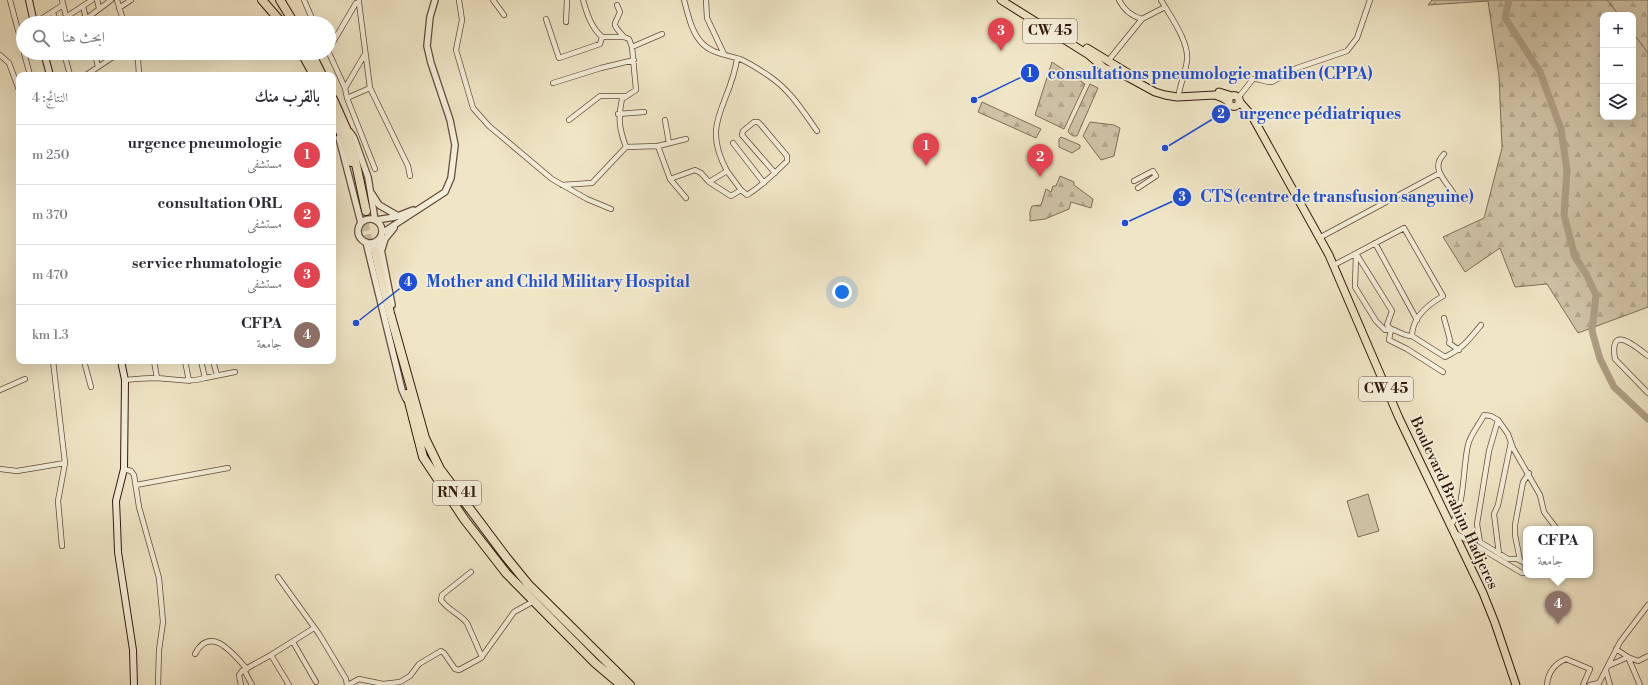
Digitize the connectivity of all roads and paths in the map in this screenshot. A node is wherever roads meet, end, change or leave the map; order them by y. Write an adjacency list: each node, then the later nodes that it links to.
1 (10, 0): 48 (street)
2 (29, 0): 34 (main road)
3 (62, 0): 26 (street)
4 (92, 0): 28 (street)
5 (97, 0): 30 (street)
6 (111, 0): 30 (street)
7 (117, 0): 31 (street)
8 (131, 0): 31 (street)
9 (262, 0): 41 (highway)
10 (269, 0): 42 (highway)
11 (280, 0): 43 (highway)
12 (304, 0): 44 (street)
13 (435, 0): 117 (street)
14 (459, 0): 109 (street)
15 (493, 0): 33 (street)
16 (567, 0): 47 (street)
17 (583, 0): 52 (street)
18 (684, 0): 55 (street)
19 (706, 0): 55 (street)
20 (1001, 0): 68 (main road, CW 45)
21 (1008, 0): 68 (main road, CW 45)
22 (1119, 0): 46 (street)
23 (1161, 0): 29 (street)
24 (1370, 0): 85 (street)
25 (357, 1): 51 (street); 54 (street)
26 (63, 5): 32 (street); 37 (street)
27 (617, 5): 50 (street)
28 (83, 6): 37 (street); 38 (street)
29 (1165, 7): 46 (street); 82 (street)
30 (99, 8): 39 (street)
31 (119, 8): 40 (street)
32 (53, 12): 35 (street); 36 (street)
33 (504, 15)
34 (33, 16)
35 (46, 16)
36 (54, 16)
37 (66, 16)
38 (85, 16)
39 (91, 16)
40 (122, 16)
41 (277, 16)
42 (279, 16)
43 (290, 16)
44 (311, 16)
45 (546, 19): 52 (street)
46 (1142, 19): 69 (street)
47 (566, 22)
48 (16, 23)
49 (662, 34): 53 (street)
50 (624, 36): 52 (street); 53 (street)
51 (336, 37)
52 (602, 37)
53 (632, 47): 67 (street)
54 (364, 54): 80 (street); 81 (street)
55 (724, 54): 57 (street)
56 (0, 55): 78 (street)
57 (738, 59): 93 (street); 101 (street)
58 (26, 60): 71 (street)
59 (46, 60): 72 (main road)
60 (66, 60): 73 (street)
61 (96, 60): 70 (street)
62 (108, 60): 70 (street)
63 (138, 60): 75 (street)
64 (306, 60): 76 (highway)
65 (314, 60): 77 (highway)
66 (332, 60): 80 (street)
67 (634, 60): 79 (street); 83 (street)
68 (1100, 60): 69 (main road, CW 45)
69 (1110, 64): 82 (main road, CW 45); 85 (main road)
70 (98, 67): 74 (street)
71 (29, 72)
72 (49, 72)
73 (69, 72)
74 (90, 72)
75 (139, 72)
76 (312, 72)
77 (320, 72)
78 (16, 82)
79 (553, 83)
80 (345, 88): 84 (street)
81 (370, 88): 84 (street); 104 (street)
82 (1179, 93): 85 (main road, CW 45)
83 (626, 96): 88 (street); 90 (street)
84 (348, 98): 100 (street)
85 (1235, 101): 121 (main road, Boulevard Brahim Hadjeres / CW 45)
86 (336, 109): 92 (highway)
87 (644, 112): 88 (street)
88 (618, 114): 98 (street)
89 (336, 118): 92 (highway)
90 (570, 120)
91 (665, 120): 95 (street)
92 (341, 125): 112 (street); 116 (highway)
93 (817, 131)
94 (686, 139): 95 (street)
95 (669, 143): 97 (street)
96 (733, 143): 108 (street)
97 (658, 146): 98 (street); 105 (street)
98 (626, 147): 109 (street)
99 (1444, 154): 103 (street)
100 (375, 169)
101 (727, 171): 106 (street); 111 (street)
102 (775, 173): 102 (street); 108 (street)
103 (1440, 173): 113 (street); 121 (street)
104 (410, 176)
105 (670, 179): 106 (street); 114 (street)
106 (709, 182): 111 (street)
107 (1134, 182): 110 (street)
108 (764, 183): 111 (street)
109 (562, 185): 115 (street)
110 (1138, 188)
111 (741, 190)
112 (370, 191): 116 (street); 117 (street)
113 (1454, 194)
114 (686, 198)
115 (611, 209)
116 (365, 212): 118 (street); 119 (street)
117 (399, 219): 118 (street); 120 (street); 125 (street)
118 (376, 220): 119 (street); 120 (street)
119 (361, 223): 123 (street)
120 (382, 233): 122 (street)
121 (1318, 238): 127 (main road, Boulevard Brahim Hadjeres / CW 45); 163 (main road)
122 (379, 239): 123 (street); 125 (street)
123 (366, 242): 125 (street)
124 (1375, 244): 126 (street); 129 (street); 129 (street)
125 (375, 250): 153 (highway, RN 41)
126 (1356, 254): 127 (street); 131 (street); 131 (street)
127 (1334, 265): 163 (main road, Boulevard Brahim Hadjeres / CW 45)
128 (1444, 318): 133 (street)
129 (1417, 320): 132 (street)
130 (1481, 325): 133 (street)
131 (1391, 329): 132 (street); 143 (street)
132 (1412, 336): 133 (street)
133 (1459, 350)
134 (1648, 356): 152 (street)
135 (54, 364): 156 (street)
136 (85, 364): 150 (street)
137 (122, 364): 148 (main road)
138 (155, 364): 145 (street)
139 (186, 364): 149 (street)
140 (202, 364): 146 (street)
141 (214, 364): 144 (street)
142 (235, 372): 144 (street)
143 (1443, 372)
144 (217, 375): 146 (street)
145 (158, 378): 148 (street); 149 (street)
146 (205, 378): 149 (street)
147 (24, 379): 151 (street)
148 (125, 380): 159 (main road)
149 (189, 381)
150 (91, 387)
151 (0, 390)
152 (1648, 393)
153 (412, 402): 164 (highway, RN 41); 172 (highway, RN 41)
154 (1498, 420): 155 (street); 163 (street); 166 (street)
155 (1511, 441): 160 (street); 166 (street)
156 (65, 463): 158 (street); 165 (street)
157 (228, 468): 161 (street)
158 (0, 469)
159 (124, 469): 161 (street); 187 (main road)
160 (1529, 473): 162 (street); 167 (street)
161 (136, 485): 188 (street)
162 (1555, 526)
163 (1452, 529): 170 (street); 195 (main road); 196 (main road, Boulevard Brahim Hadjeres / CW 45)
164 (475, 534): 172 (highway); 173 (highway, RN 41)
165 (62, 546)
166 (1499, 554): 167 (street)
167 (1520, 560): 168 (street)
168 (1523, 562)
169 (471, 572): 181 (street)
170 (1523, 573)
171 (278, 577): 175 (street)
172 (528, 584): 194 (highway, RN 41)
173 (534, 601): 181 (street); 193 (highway, RN 41)
174 (1648, 605): 177 (street)
175 (314, 628): 176 (street); 192 (street)
176 (293, 642): 179 (street); 186 (street)
177 (1616, 649): 182 (street); 183 (street)
178 (195, 654): 184 (street)
179 (271, 655): 184 (street); 191 (street)
180 (1648, 656): 182 (street)
181 (482, 657): 192 (street)
182 (1628, 657): 183 (street); 201 (street)
183 (1608, 666): 185 (street)
184 (245, 670): 189 (street); 190 (street)
185 (1606, 671): 199 (street); 200 (street)
186 (316, 682)
187 (134, 685)
188 (158, 685)
189 (241, 685)
190 (252, 685)
191 (289, 685)
192 (347, 685)
193 (621, 685)
194 (630, 685)
195 (1512, 685)
196 (1516, 685)
197 (1547, 685): 198 (street)
198 (1583, 685)
199 (1591, 685)
200 (1610, 685)
201 (1640, 685)

